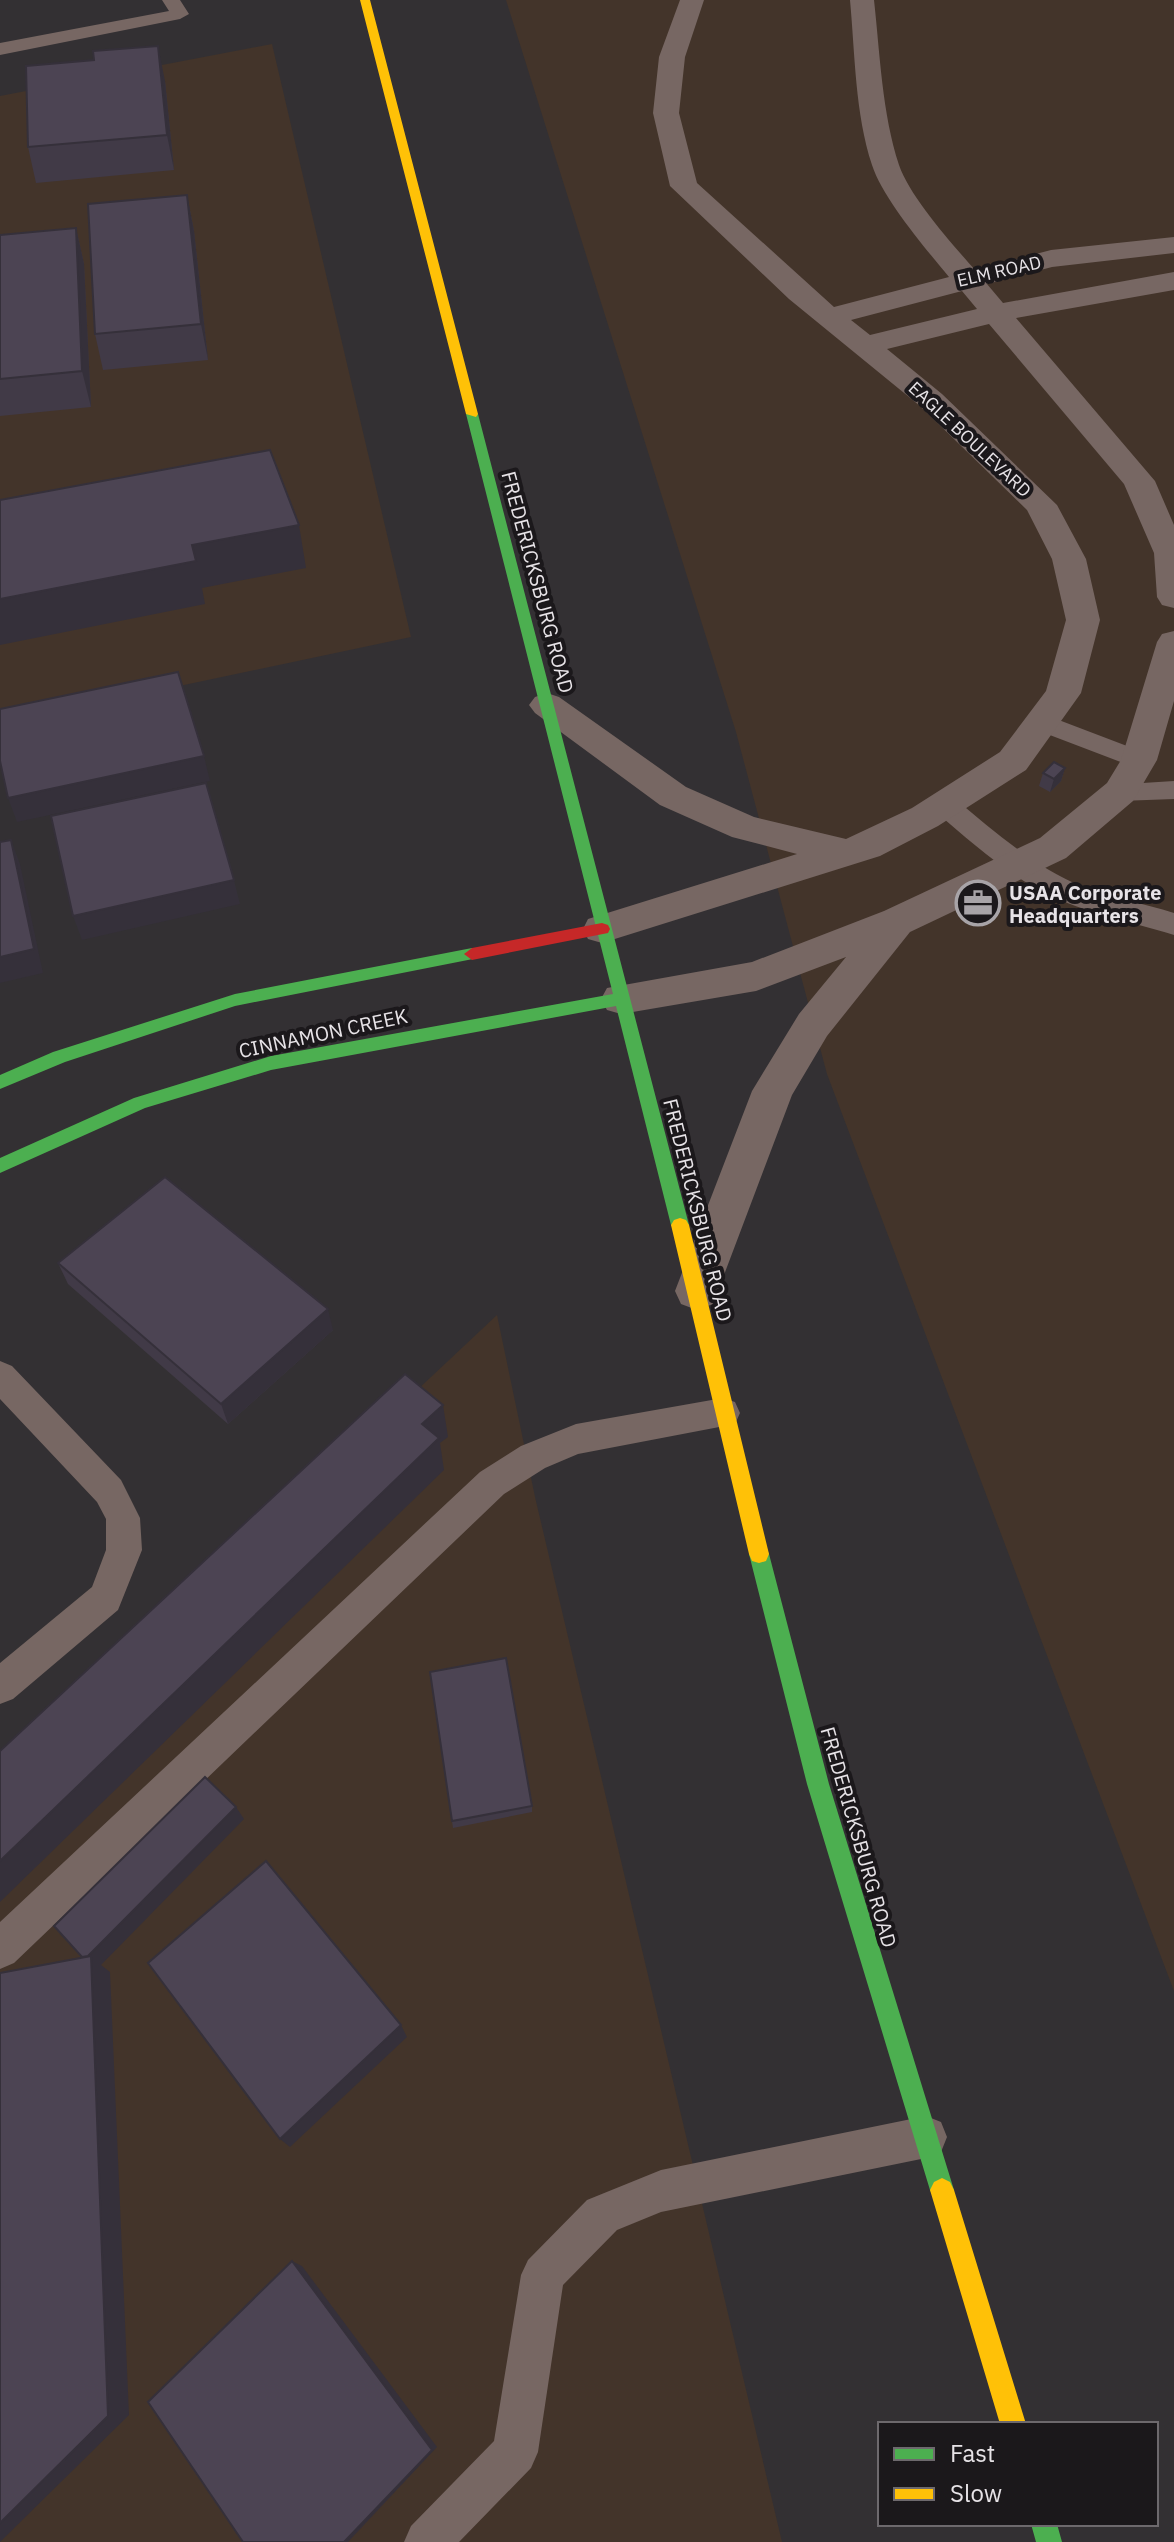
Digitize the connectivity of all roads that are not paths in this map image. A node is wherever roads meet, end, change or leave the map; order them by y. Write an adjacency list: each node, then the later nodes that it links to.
1 (171, 0): 5 (lane)
2 (365, 0): 14 (main road, FREDERICKSBURG ROAD)
3 (692, 0): 10 (street, EAGLE BOULEVARD)
4 (862, 0): 7 (street)
5 (0, 49)
6 (1174, 245): 7 (street, ELM ROAD)
7 (967, 278): 9 (street); 10 (street, ELM ROAD)
8 (1174, 281): 9 (street, ELM ROAD)
9 (995, 312): 11 (street, ELM ROAD); 12 (street)
10 (828, 317): 11 (street, EAGLE BOULEVARD)
11 (864, 346): 15 (street, EAGLE BOULEVARD)
12 (1174, 597)
13 (1171, 671): 16 (street)
14 (547, 705): 20 (street); 24 (main road, FREDERICKSBURG ROAD)
15 (1043, 723): 16 (lane); 19 (street, EAGLE BOULEVARD)
16 (1139, 760): 18 (street)
17 (1174, 790): 18 (lane)
18 (1120, 792): 21 (street)
19 (945, 805): 20 (street, EAGLE BOULEVARD); 21 (lane)
20 (845, 852): 24 (street, EAGLE BOULEVARD)
21 (1017, 865): 22 (street); 23 (lane)
22 (898, 921): 25 (street); 28 (street)
23 (1174, 925)
24 (602, 929): 25 (main road, FREDERICKSBURG ROAD); 26 (main road)
25 (621, 999): 27 (main road, CINNAMON CREEK); 28 (main road, FREDERICKSBURG ROAD)
26 (0, 1082)
27 (0, 1166)
28 (697, 1291): 30 (main road, FREDERICKSBURG ROAD)
29 (0, 1376): 31 (lane)
30 (723, 1413): 32 (lane); 33 (main road, FREDERICKSBURG ROAD)
31 (0, 1686)
32 (0, 1949)
33 (926, 2137): 34 (main road, FREDERICKSBURG ROAD); 35 (lane)
34 (1012, 2422)
35 (427, 2542)

